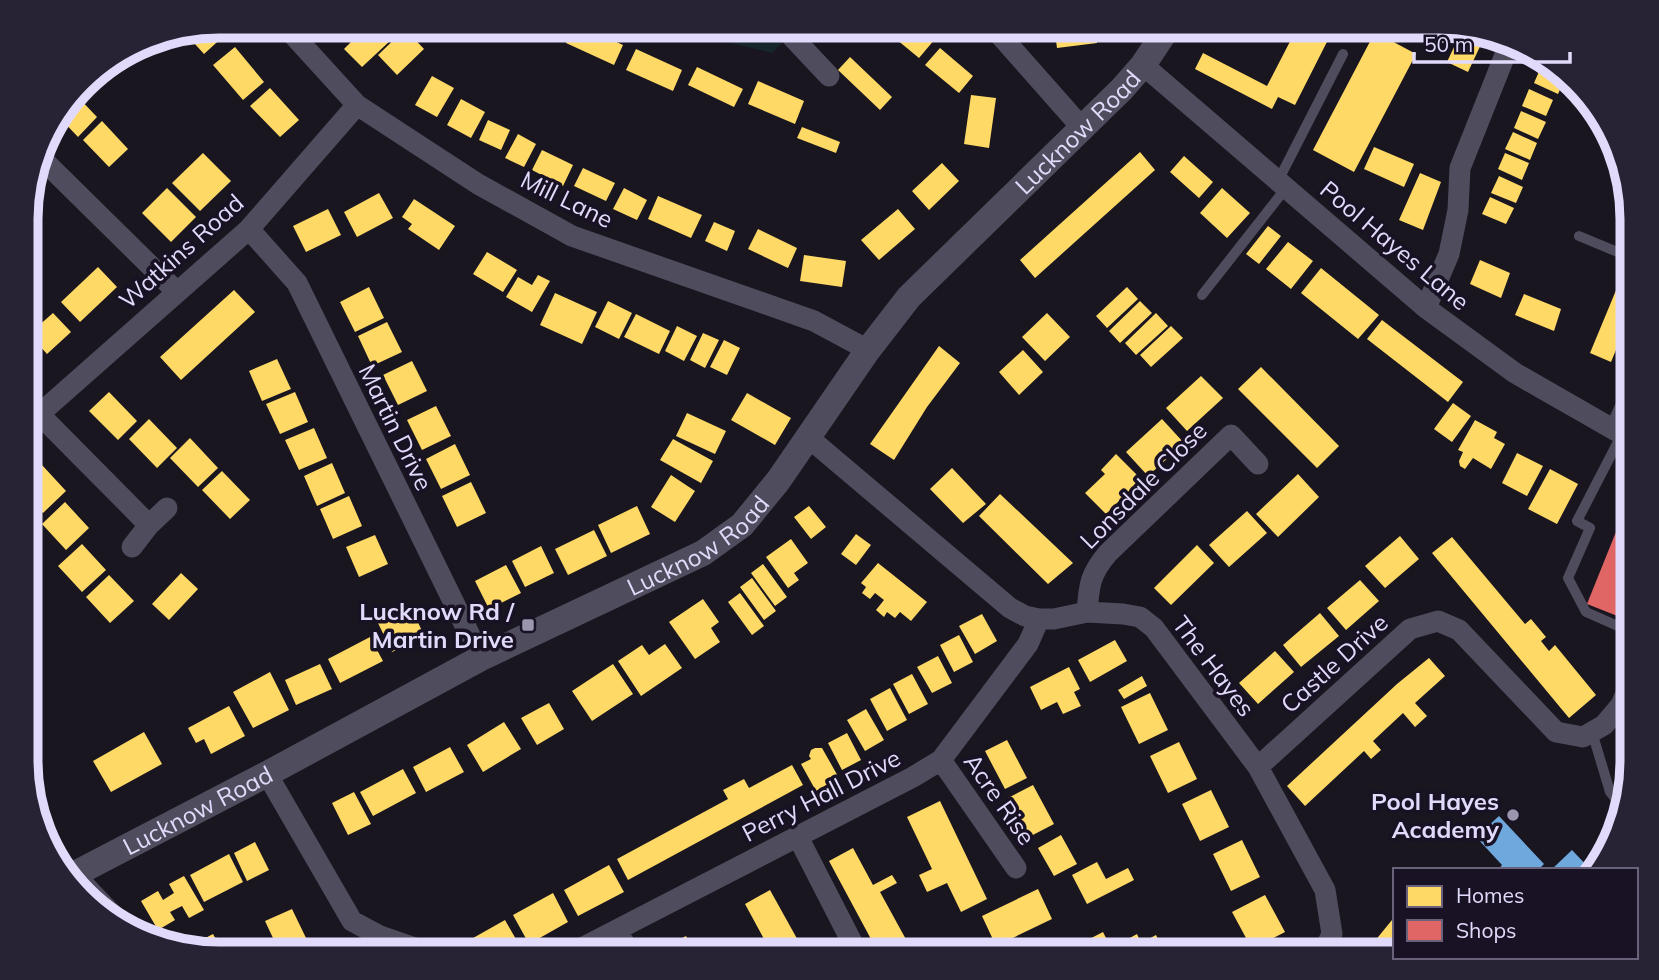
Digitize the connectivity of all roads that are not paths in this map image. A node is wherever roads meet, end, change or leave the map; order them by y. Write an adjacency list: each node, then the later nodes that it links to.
1 (296, 38): 9 (street, Mill Lane)
2 (793, 38): 8 (street)
3 (1003, 38): 10 (street)
4 (1161, 38): 7 (street, Lucknow Road)
5 (1507, 51): 18 (street)
6 (1343, 54): 12 (lane)
7 (1143, 65): 10 (street, Lucknow Road); 12 (street, Pool Hayes Lane)
8 (829, 76)
9 (357, 105): 13 (street, Watkins Road); 19 (street, Mill Lane)
10 (1083, 129): 19 (street, Lucknow Road)
11 (47, 163): 16 (street)
12 (1282, 185): 17 (lane); 18 (street, Pool Hayes Lane)
13 (249, 229): 16 (street, Watkins Road); 32 (street, Martin Drive)
14 (1578, 236): 15 (lane)
15 (1620, 253)
16 (176, 291): 20 (street, Watkins Road)
17 (1202, 295)
18 (1426, 308): 22 (street, Pool Hayes Lane)
19 (868, 350): 23 (street, Lucknow Road)
20 (38, 415)
21 (38, 423): 27 (street)
22 (1620, 433)
23 (809, 438): 30 (street, The Hayes); 32 (street, Lucknow Road)
24 (1620, 441): 31 (lane)
25 (1258, 464): 29 (street, Lonsdale Close)
26 (167, 509): 27 (street)
27 (149, 525): 28 (street)
28 (132, 547)
29 (1087, 612): 30 (street, The Hayes); 36 (street, The Hayes)
30 (1039, 619): 35 (street, Perry Hall Drive)
31 (1620, 626)
32 (481, 658): 37 (street, Lucknow Road)
33 (1620, 706): 34 (street)
34 (1592, 732): 36 (street, Castle Drive); 38 (lane)
35 (941, 760): 39 (street, Perry Hall Drive); 40 (street, Acre Rise)
36 (1258, 767): 44 (street, The Hayes)
37 (267, 774): 41 (street, Lucknow Road); 45 (street)
38 (1616, 799)
39 (798, 837): 42 (street, Perry Hall Drive); 43 (street)
40 (1016, 871)
41 (78, 873)
42 (617, 930): 46 (street, Perry Hall Drive); 47 (street)
43 (852, 941)
44 (1329, 941)
45 (397, 942)
46 (594, 942)
47 (623, 942)

